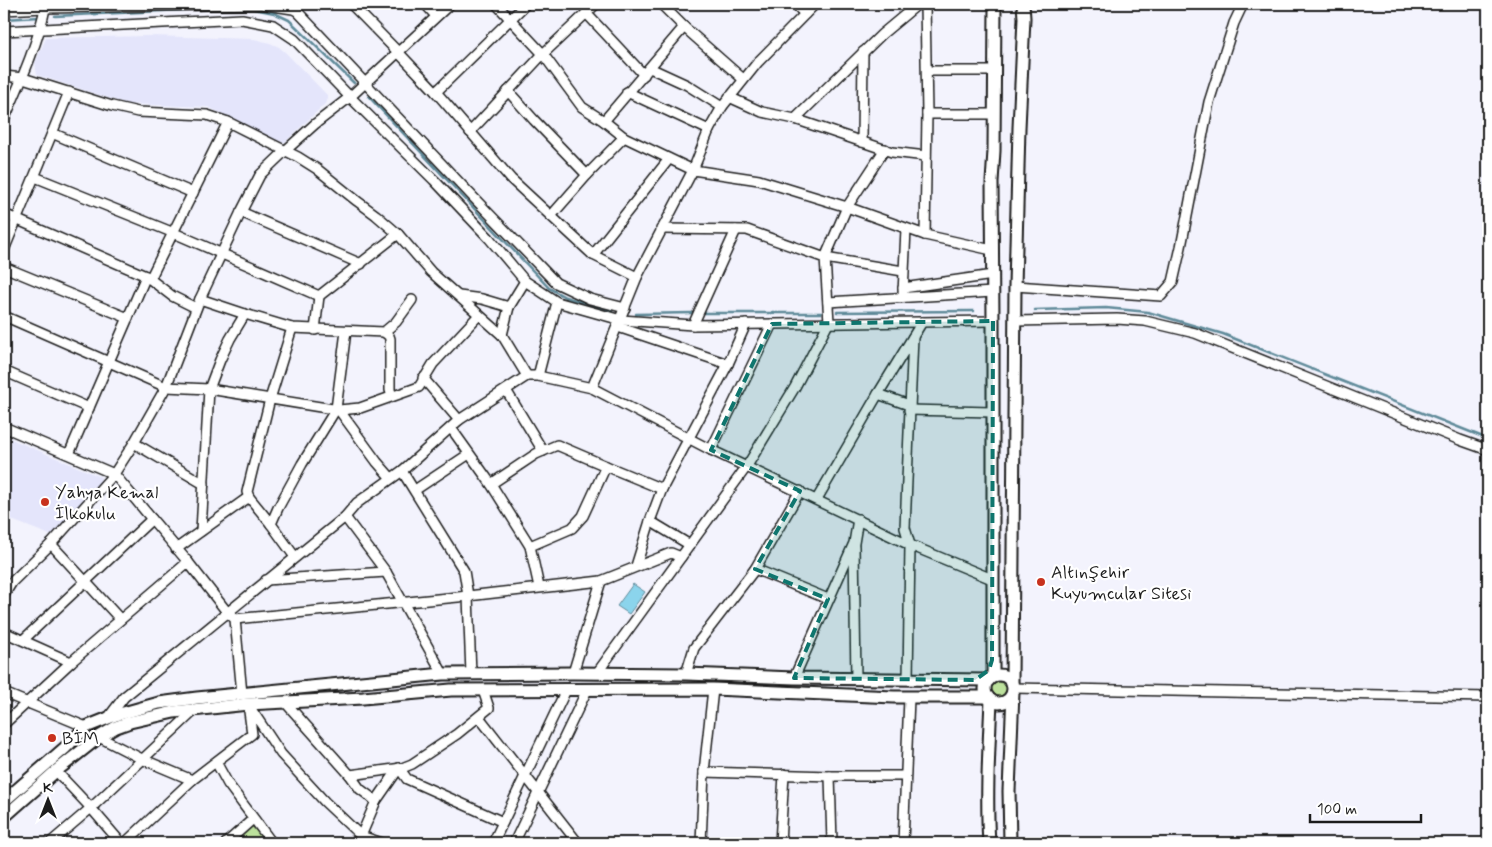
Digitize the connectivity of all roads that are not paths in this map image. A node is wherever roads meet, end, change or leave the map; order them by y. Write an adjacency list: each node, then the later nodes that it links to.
1 (351, 4): 26 (street)
2 (425, 4): 21 (street)
3 (450, 4): 21 (street)
4 (496, 4): 22 (street)
5 (526, 4): 22 (street)
6 (596, 4): 19 (street)
7 (663, 4): 23 (street)
8 (795, 4): 20 (street)
9 (815, 4): 20 (street)
10 (918, 4): 27 (street)
11 (925, 4): 30 (street)
12 (995, 4): 31 (main road)
13 (1023, 4): 85 (main road)
14 (1243, 4): 85 (street)
15 (103, 5): 16 (street); 17 (street)
16 (46, 6): 18 (street); 24 (street)
17 (293, 6): 35 (street)
18 (4, 10)
19 (586, 14): 28 (street); 29 (street)
20 (805, 14): 34 (street)
21 (436, 16): 26 (street)
22 (510, 20): 28 (street); 38 (street)
23 (684, 27): 29 (street); 34 (street)
24 (40, 30): 25 (street); 33 (street); 40 (street)
25 (4, 31)
26 (398, 52): 35 (street); 38 (street)
27 (863, 52): 45 (street); 53 (street)
28 (543, 54): 36 (street); 47 (street)
29 (647, 71): 39 (street); 42 (street)
30 (927, 71): 31 (street); 43 (street)
31 (995, 71): 44 (main road)
32 (4, 76): 33 (street)
33 (23, 78): 37 (street); 46 (street)
34 (743, 79): 41 (street)
35 (366, 83): 40 (street); 96 (street)
36 (508, 91): 50 (street); 59 (street)
37 (69, 92): 48 (street); 51 (street)
38 (436, 92): 50 (street)
39 (627, 92): 47 (street); 49 (street)
40 (350, 97): 55 (street); 84 (street)
41 (729, 97): 42 (street); 45 (street)
42 (722, 106): 49 (street)
43 (927, 114): 44 (street); 56 (street)
44 (994, 114): 74 (main road)
45 (795, 119): 53 (street)
46 (4, 120)
47 (604, 121): 52 (street)
48 (228, 122): 55 (street); 61 (street)
49 (709, 130): 58 (street)
50 (470, 132): 65 (street)
51 (52, 133): 60 (street); 61 (street)
52 (624, 137): 57 (street); 59 (street)
53 (862, 142): 54 (street)
54 (885, 149): 56 (street); 62 (street)
55 (285, 151): 63 (street); 71 (street)
56 (926, 156): 72 (street)
57 (670, 159): 58 (street); 76 (street)
58 (693, 170): 62 (street); 67 (street)
59 (587, 175): 65 (street)
60 (35, 177): 66 (street); 70 (street)
61 (193, 193): 70 (street)
62 (847, 206): 68 (street); 77 (street)
63 (241, 212): 75 (street); 78 (street)
64 (4, 214): 66 (street)
65 (551, 216): 76 (street)
66 (17, 220): 73 (street); 83 (street)
67 (662, 229): 69 (street); 82 (street)
68 (906, 229): 72 (street); 80 (street)
69 (736, 230): 77 (street); 108 (street)
70 (174, 233): 75 (street); 83 (street)
71 (398, 234): 78 (street); 89 (street)
72 (925, 235): 74 (street)
73 (4, 250)
74 (992, 250): 81 (main road)
75 (220, 254): 88 (street); 90 (street)
76 (593, 255): 82 (street)
77 (825, 258): 80 (street); 93 (street)
78 (361, 264): 88 (street)
79 (4, 267): 100 (street)
80 (903, 271): 87 (street)
81 (993, 275): 86 (main road); 87 (street)
82 (637, 277): 96 (street)
83 (148, 278): 95 (street); 100 (street)
84 (525, 281): 92 (street); 94 (street)
85 (1015, 286): 102 (main road)
86 (993, 292): 87 (street); 101 (main road)
87 (903, 293): 93 (street)
88 (319, 296): 110 (street)
89 (458, 296): 94 (street); 98 (street)
90 (200, 299): 95 (street); 97 (street)
91 (412, 300): 112 (street)
92 (558, 302): 105 (street); 119 (street)
93 (828, 302): 103 (street)
94 (510, 307): 113 (street)
95 (196, 308): 121 (street)
96 (625, 308): 105 (street)
97 (246, 314): 109 (street); 123 (street)
98 (479, 315): 113 (street); 120 (street)
99 (4, 316): 115 (street)
100 (128, 318): 115 (street)
101 (994, 321): 104 (street); 131 (main road)
102 (1015, 321): 138 (street); 199 (main road)
103 (829, 322): 104 (street); 107 (street); 143 (street)
104 (922, 322): 114 (street)
105 (619, 324): 108 (street); 116 (street); 122 (street)
106 (746, 324): 107 (street); 108 (street); 116 (street)
107 (772, 324): 137 (street)
108 (693, 325)
109 (292, 328): 110 (street); 127 (street)
110 (315, 330): 111 (street)
111 (346, 331): 112 (street); 130 (street)
112 (384, 332): 126 (street)
113 (502, 335): 118 (street)
114 (913, 337): 125 (street); 128 (street)
115 (110, 362): 121 (street); 129 (street)
116 (728, 364): 135 (street)
117 (4, 371): 129 (street)
118 (527, 376): 119 (street); 124 (street)
119 (538, 376): 122 (street)
120 (423, 378): 126 (street); 132 (street)
121 (166, 387): 123 (street); 136 (street)
122 (592, 388): 135 (street)
123 (209, 389): 127 (street); 147 (street)
124 (506, 390): 132 (street); 139 (street)
125 (878, 394): 128 (street); 153 (street)
126 (392, 396): 130 (street)
127 (270, 399): 130 (street); 152 (street)
128 (909, 407): 131 (street); 163 (street)
129 (89, 408): 140 (street)
130 (338, 410): 146 (street); 158 (street)
131 (992, 412): 172 (main road)
132 (459, 420): 134 (street)
133 (4, 427): 140 (street)
134 (451, 428): 141 (street); 144 (street)
135 (689, 438): 137 (street); 149 (street)
136 (134, 443): 145 (street); 147 (street)
137 (712, 450): 143 (street)
138 (1488, 450)
139 (543, 451): 142 (street); 148 (street)
140 (69, 454): 145 (street)
141 (469, 454): 148 (street); 150 (street)
142 (606, 466): 149 (street); 164 (street)
143 (747, 466): 151 (street); 162 (street)
144 (402, 470): 146 (street); 150 (street)
145 (114, 474): 156 (street); 161 (street)
146 (390, 478): 154 (street)
147 (204, 484): 159 (street)
148 (491, 484): 164 (street)
149 (662, 489): 157 (street)
150 (415, 490): 179 (street)
151 (800, 491): 153 (street); 170 (street)
152 (249, 498): 158 (street); 159 (street)
153 (817, 499): 155 (street)
154 (345, 517): 166 (street); 171 (street)
155 (858, 519): 160 (street); 163 (street)
156 (152, 520): 165 (street); 176 (street)
157 (650, 521): 162 (street); 169 (street)
158 (271, 524): 166 (street)
159 (201, 531): 165 (street)
160 (854, 543): 180 (street); 195 (street)
161 (51, 544): 173 (street); 176 (street)
162 (690, 545): 167 (street)
163 (910, 545): 172 (street); 196 (street)
164 (530, 546): 177 (street)
165 (176, 549): 168 (street)
166 (295, 556): 174 (street)
167 (681, 557): 169 (street); 190 (street)
168 (188, 562): 182 (street); 184 (street)
169 (636, 566): 175 (street)
170 (755, 569): 180 (street); 193 (street)
171 (386, 572): 174 (street); 181 (street)
172 (992, 579): 187 (main road)
173 (8, 580): 178 (street)
174 (266, 580): 182 (street)
175 (601, 581): 177 (street); 189 (street)
176 (86, 582): 184 (street); 186 (street)
177 (540, 587): 179 (street)
178 (4, 595)
179 (468, 596): 181 (street); 192 (street)
180 (828, 599): 194 (street)
181 (402, 602): 183 (street); 191 (street)
182 (227, 612): 183 (street); 215 (street)
183 (235, 618): 209 (street)
184 (120, 619): 188 (street)
185 (4, 632): 186 (street)
186 (22, 640): 188 (street)
187 (992, 660): 197 (main road); 198 (main road)
188 (71, 662): 211 (street)
189 (573, 672): 190 (main road); 192 (main road)
190 (596, 673): 193 (main road)
191 (443, 674): 192 (main road); 209 (main road)
192 (471, 674)
193 (686, 674): 194 (main road)
194 (794, 678): 195 (main road)
195 (856, 679): 196 (main road)
196 (908, 679): 198 (main road)
197 (991, 679): 198 (main road); 199 (main road); 208 (main road)
198 (975, 680)
199 (1013, 688): 206 (street); 208 (main road); 251 (main road)
200 (713, 689): 203 (main road); 207 (main road); 223 (street)
201 (483, 690): 202 (main road); 210 (main road); 214 (street)
202 (566, 690): 203 (main road); 226 (street)
203 (587, 690): 230 (street)
204 (4, 693): 211 (street)
205 (974, 697): 207 (main road); 208 (main road); 213 (main road)
206 (1488, 697)
207 (909, 698): 228 (street)
208 (990, 698): 213 (main road)
209 (245, 699): 210 (main road); 212 (main road); 215 (main road); 220 (street); 237 (street)
210 (285, 702): 225 (street)
211 (27, 703): 216 (street); 217 (street)
212 (195, 710): 218 (main road); 219 (street)
213 (990, 713): 250 (main road)
214 (479, 716): 221 (street); 226 (street)
215 (107, 719): 217 (main road)
216 (4, 724)
217 (86, 727): 231 (main road)
218 (99, 737): 219 (street); 222 (main road)
219 (142, 760): 229 (street); 233 (street)
220 (216, 762): 229 (street); 235 (street)
221 (399, 768): 225 (street); 232 (street); 236 (street)
222 (56, 771): 233 (street); 234 (main road)
223 (704, 772): 224 (street); 246 (street)
224 (784, 774): 227 (street); 247 (street)
225 (350, 775): 232 (street)
226 (525, 776): 230 (street); 236 (street)
227 (830, 776): 228 (street); 248 (street)
228 (905, 776): 249 (street)
229 (192, 780): 239 (street)
230 (538, 792): 244 (street); 245 (street)
231 (4, 801)
232 (376, 801): 237 (street)
233 (91, 808): 238 (street); 239 (street)
234 (4, 816)
235 (253, 819): 240 (street); 241 (street)
236 (503, 822): 243 (street)
237 (361, 836): 242 (street)
238 (50, 843)
239 (123, 843)
240 (226, 843)
241 (272, 843)
242 (382, 843)
243 (493, 843)
244 (514, 843)
245 (578, 843)
246 (701, 843)
247 (780, 843)
248 (832, 843)
249 (903, 843)
250 (989, 843)
251 (1010, 843)

